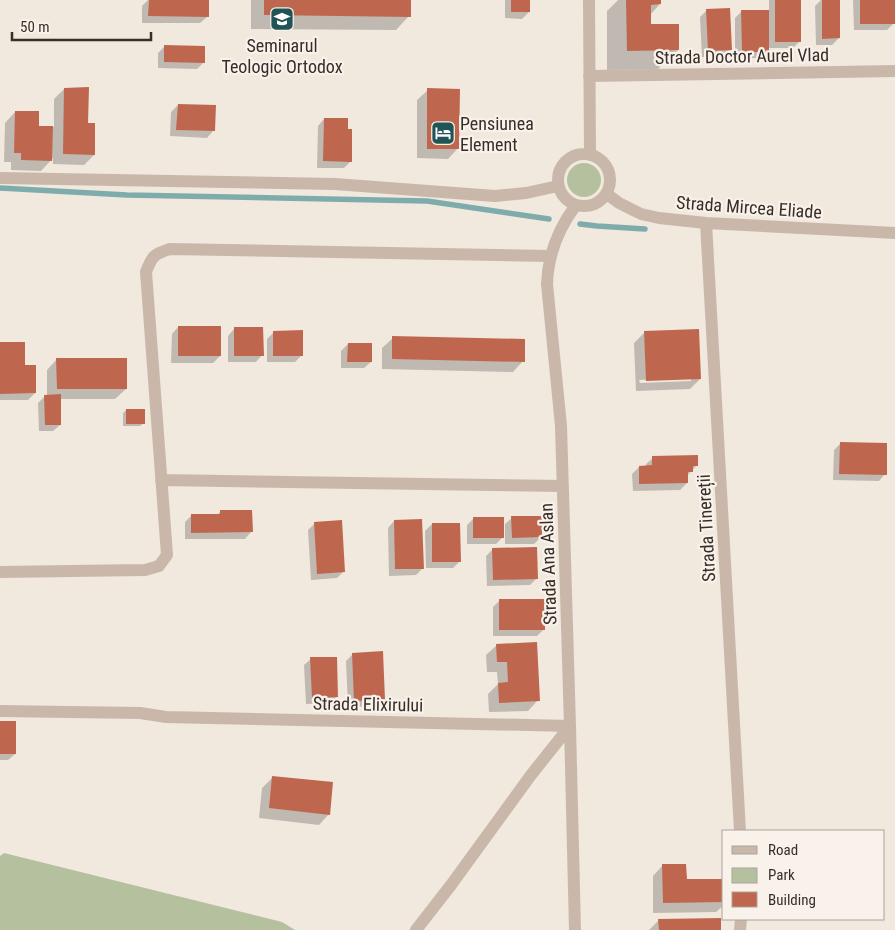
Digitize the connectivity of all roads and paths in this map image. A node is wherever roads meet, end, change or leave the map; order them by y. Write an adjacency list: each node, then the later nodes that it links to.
1 (589, 0): 3 (street)
2 (895, 71): 3 (street, Strada Doctor Aurel Vlad)
3 (589, 76): 4 (street)
4 (590, 155): 6 (street); 7 (street)
5 (0, 178): 6 (street)
6 (558, 186): 8 (street)
7 (607, 194): 8 (street); 9 (street, Strada Mircea Eliade)
8 (576, 205): 11 (street, Strada Ana Aslan)
9 (706, 223): 10 (street, Strada Mircea Eliade); 17 (street, Strada Tinereții)
10 (895, 232)
11 (551, 256): 12 (street); 13 (street, Strada Ana Aslan)
12 (161, 480): 13 (street); 14 (street)
13 (563, 486): 16 (street, Strada Ana Aslan)
14 (0, 572)
15 (0, 711): 16 (street, Strada Elixirului)
16 (570, 726): 18 (street); 19 (street, Strada Ana Aslan)
17 (740, 830)
18 (416, 930)
19 (574, 930)

